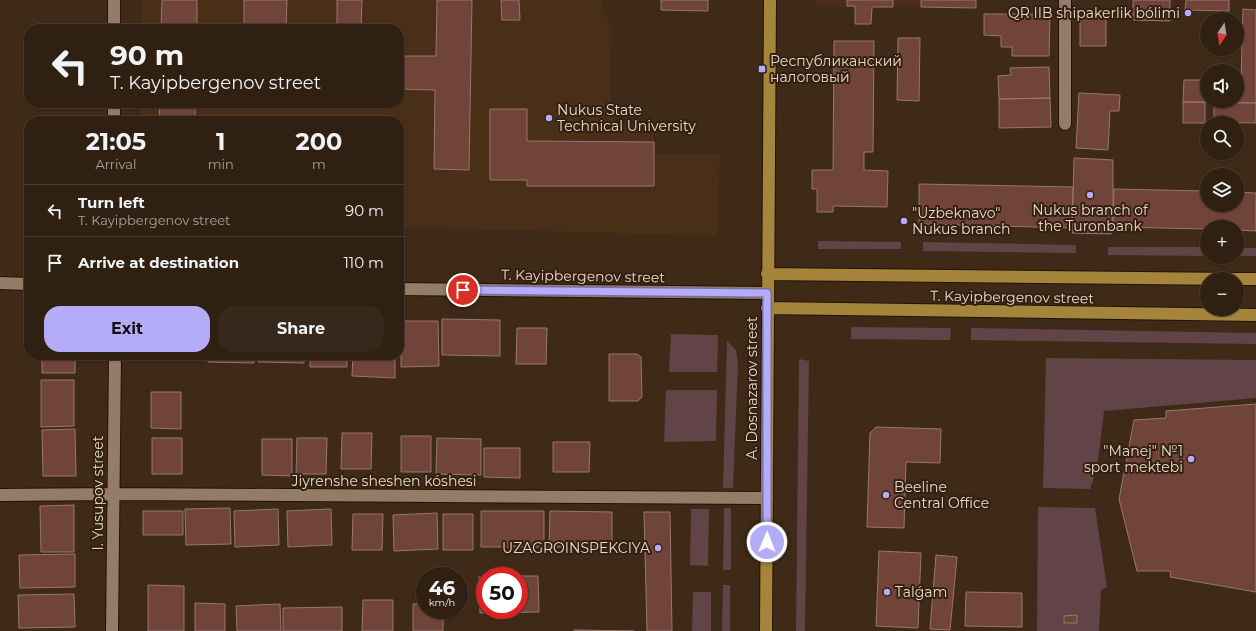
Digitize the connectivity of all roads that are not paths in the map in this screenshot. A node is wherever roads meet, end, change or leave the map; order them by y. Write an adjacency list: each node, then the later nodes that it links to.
1 (114, 0): 4 (street)
2 (770, 0): 6 (main road, A. Dosnazarov street)
3 (1065, 0): 5 (street)
4 (114, 24)
5 (1065, 124)
6 (767, 274): 7 (main road, T. Kayipbergenov street); 13 (main road, A. Dosnazarov street)
7 (1200, 279)
8 (1244, 279): 9 (main road, T. Kayipbergenov street)
9 (1256, 279)
10 (0, 283): 11 (street)
11 (24, 284)
12 (404, 289): 13 (street, T. Kayipbergenov street)
13 (767, 293): 14 (main road, A. Dosnazarov street)
14 (767, 308): 15 (main road, T. Kayipbergenov street); 19 (main road, A. Dosnazarov street)
15 (1256, 315)
16 (114, 360): 17 (street, I. Yusupov street)
17 (113, 494): 18 (street, Jiyrenshe sheshen kóshesi); 19 (street, Jiyrenshe sheshen kóshesi); 20 (street, I. Yusupov street)
18 (0, 495)
19 (767, 498): 21 (main road, A. Dosnazarov street)
20 (112, 631)
21 (766, 631)

